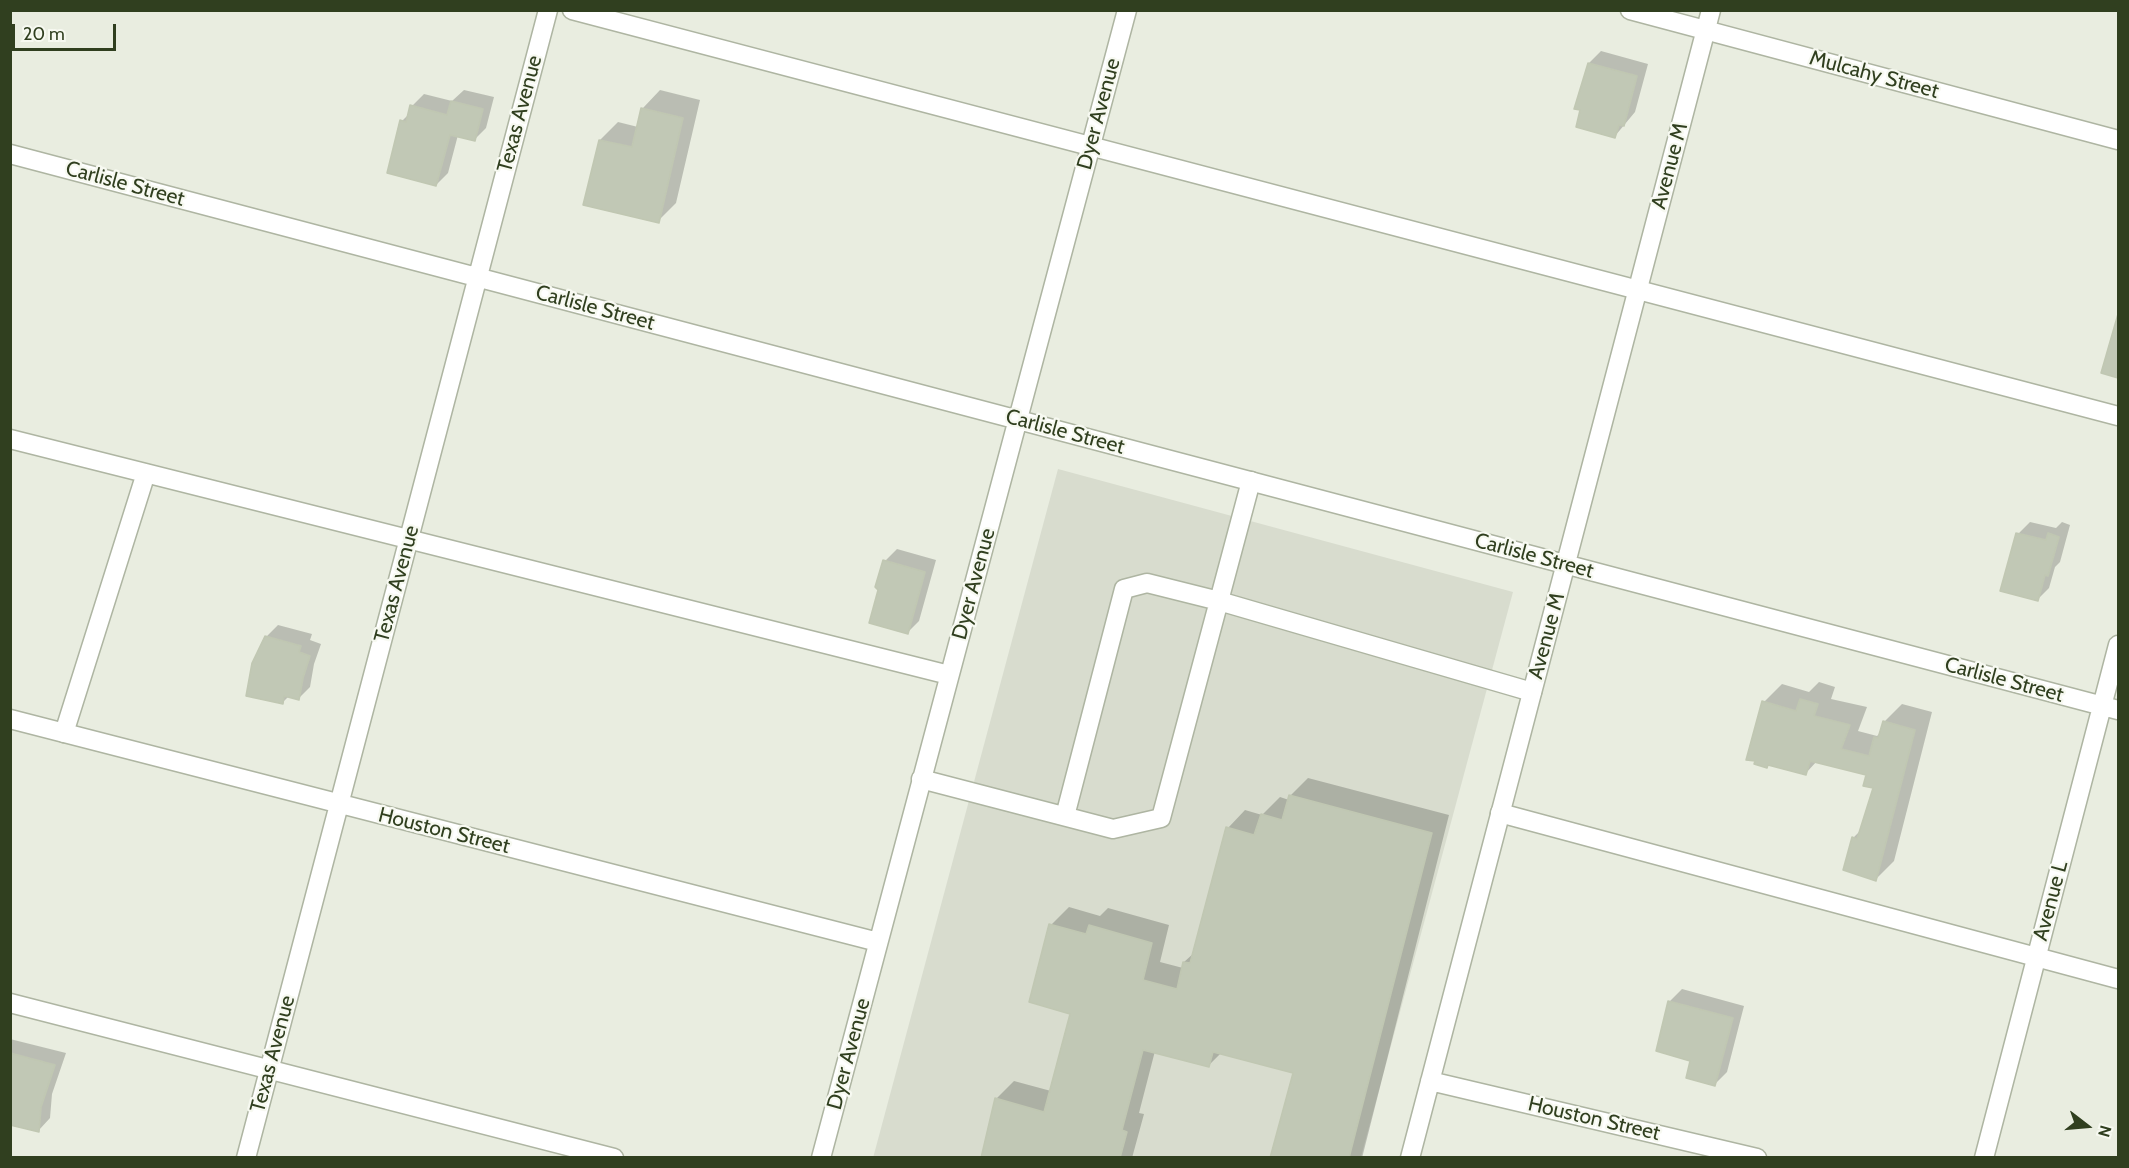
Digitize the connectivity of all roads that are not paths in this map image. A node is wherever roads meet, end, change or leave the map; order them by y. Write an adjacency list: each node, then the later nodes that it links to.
1 (548, 10): 10 (street, Texas Avenue)
2 (572, 10): 8 (street)
3 (1127, 10): 8 (street, Dyer Avenue)
4 (1630, 10): 6 (street, Mulcahy Street)
5 (1711, 10): 6 (street, Avenue M)
6 (1706, 31): 7 (street, Mulcahy Street); 11 (street, Avenue M)
7 (2118, 140)
8 (1090, 146): 11 (street); 13 (street, Dyer Avenue)
9 (10, 154): 10 (street, Carlisle Street)
10 (477, 277): 13 (street, Carlisle Street); 17 (street, Texas Avenue)
11 (1638, 290): 12 (street); 18 (street, Avenue M)
12 (2118, 416)
13 (1017, 419): 16 (street, Carlisle Street); 21 (street, Dyer Avenue)
14 (10, 439): 15 (street)
15 (146, 473): 17 (street); 25 (street)
16 (1251, 481): 18 (street, Carlisle Street); 19 (street)
17 (409, 539): 21 (street); 27 (street, Texas Avenue)
18 (1566, 564): 22 (street, Avenue M); 23 (street, Carlisle Street)
19 (1219, 601): 22 (street); 29 (street); 29 (street)
20 (2118, 645): 23 (street, Avenue L)
21 (949, 675): 26 (street, Dyer Avenue)
22 (1532, 692): 28 (street, Avenue M)
23 (2111, 708): 31 (street, Avenue L)
24 (10, 719): 25 (street, Houston Street)
25 (64, 733): 27 (street, Houston Street)
26 (921, 779): 29 (street); 30 (street, Dyer Avenue)
27 (339, 804): 30 (street, Houston Street); 34 (street, Texas Avenue)
28 (1500, 813): 31 (street); 35 (street, Avenue M)
29 (1065, 816)
30 (878, 942): 38 (street, Dyer Avenue)
31 (2037, 957): 32 (street); 41 (street, Avenue L)
32 (2118, 980)
33 (10, 1003): 34 (street)
34 (269, 1070): 36 (street, Texas Avenue); 37 (street)
35 (1430, 1081): 39 (street, Avenue M); 40 (street, Houston Street)
36 (246, 1158)
37 (614, 1158)
38 (821, 1158)
39 (1410, 1158)
40 (1757, 1158)
41 (1984, 1158)

